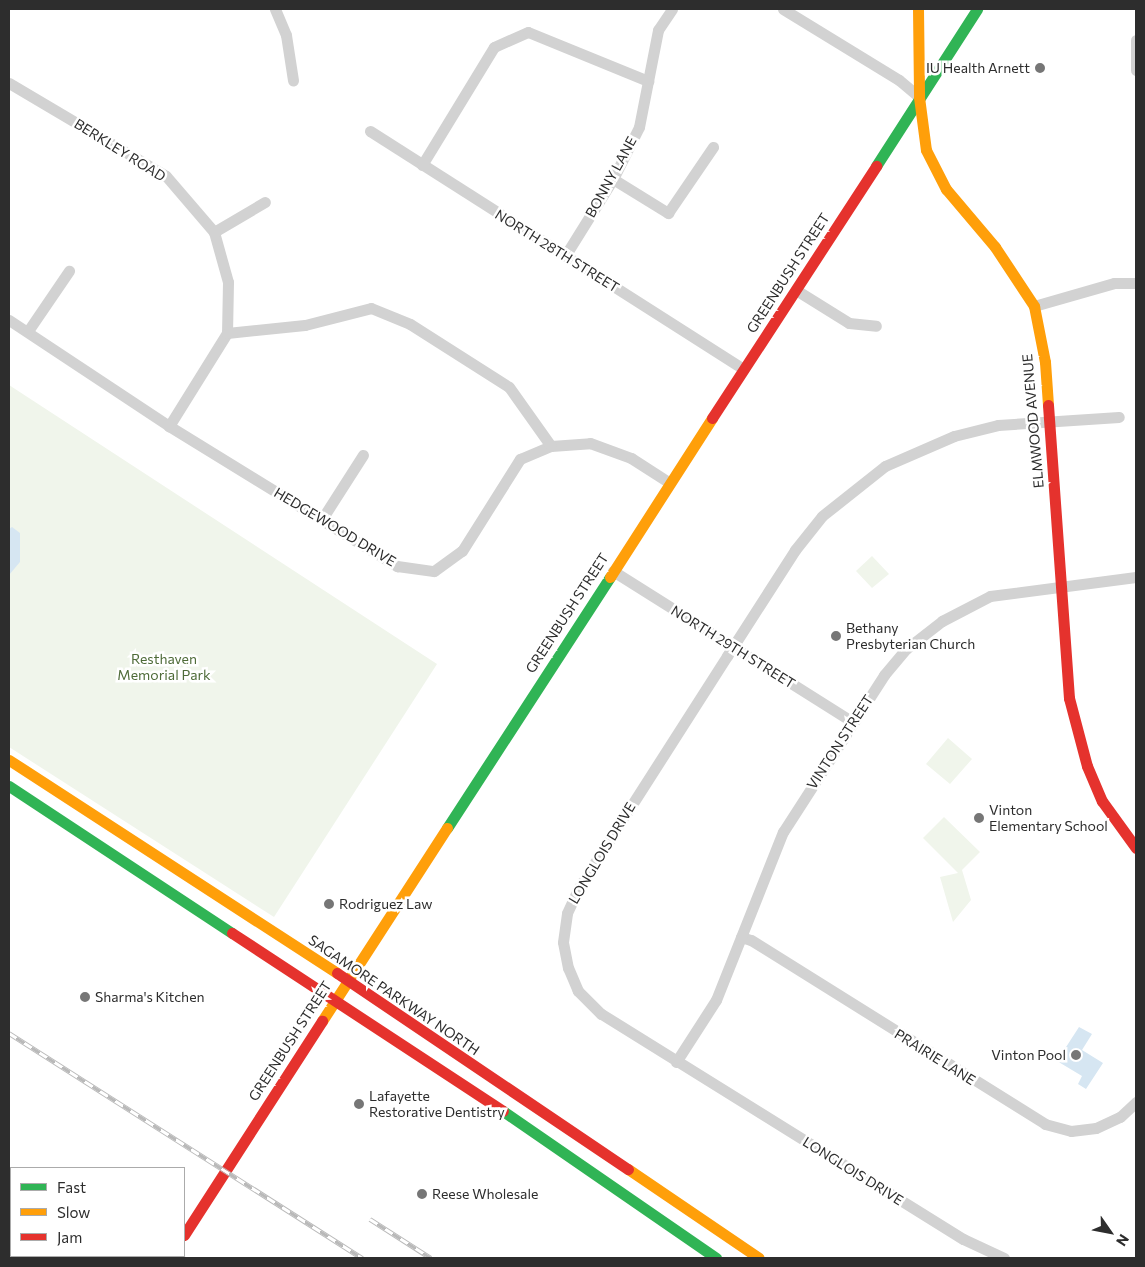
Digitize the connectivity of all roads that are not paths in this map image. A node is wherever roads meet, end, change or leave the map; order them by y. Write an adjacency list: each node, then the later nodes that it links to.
1 (275, 9): 8 (street)
2 (672, 9): 9 (street, BONNY LANE)
3 (783, 9): 11 (street)
4 (918, 9): 11 (main road, ELMWOOD AVENUE)
5 (977, 9): 11 (main road, GREENBUSH STREET)
6 (1136, 40): 7 (street)
7 (1136, 70)
8 (293, 80)
9 (648, 81): 14 (street); 15 (street, BONNY LANE)
10 (9, 83): 17 (street, BERKLEY ROAD)
11 (919, 97): 21 (main road, GREENBUSH STREET); 22 (main road, ELMWOOD AVENUE)
12 (370, 131): 14 (street, NORTH 28TH STREET)
13 (714, 147): 15 (street)
14 (422, 166): 18 (street, NORTH 28TH STREET)
15 (614, 179): 18 (street, BONNY LANE)
16 (265, 202): 17 (street)
17 (214, 232): 26 (street, BERKLEY ROAD)
18 (565, 256): 27 (street, NORTH 28TH STREET)
19 (69, 271): 25 (street)
20 (1136, 283): 22 (street)
21 (796, 290): 24 (street); 27 (main road, GREENBUSH STREET)
22 (1034, 306): 29 (main road, ELMWOOD AVENUE)
23 (9, 320): 25 (street, HEDGEWOOD DRIVE)
24 (876, 326)
25 (28, 331): 30 (street, HEDGEWOOD DRIVE)
26 (227, 333): 30 (street); 31 (street)
27 (744, 369): 33 (main road, GREENBUSH STREET)
28 (1119, 417): 29 (street, LONGLOIS DRIVE)
29 (1049, 422): 37 (main road, ELMWOOD AVENUE); 38 (street, LONGLOIS DRIVE)
30 (169, 426): 34 (street, HEDGEWOOD DRIVE)
31 (551, 446): 33 (street, HEDGEWOOD DRIVE); 34 (street, HEDGEWOOD DRIVE)
32 (363, 455): 34 (street)
33 (670, 483): 35 (main road, GREENBUSH STREET)
34 (322, 520)
35 (613, 571): 38 (street, NORTH 29TH STREET); 44 (main road, GREENBUSH STREET)
36 (1136, 577): 37 (street, VINTON STREET)
37 (1061, 589): 39 (street, VINTON STREET); 42 (main road, ELMWOOD AVENUE)
38 (732, 647): 39 (street, NORTH 29TH STREET); 46 (street, LONGLOIS DRIVE)
39 (853, 722): 43 (street, VINTON STREET)
40 (9, 760): 44 (main road, SAGAMORE PARKWAY NORTH)
41 (9, 786): 45 (main road)
42 (1136, 848)
43 (740, 937): 46 (street, VINTON STREET); 47 (street, PRAIRIE LANE)
44 (347, 980): 45 (main road, GREENBUSH STREET); 52 (main road, SAGAMORE PARKWAY NORTH)
45 (334, 1000): 48 (main road, GREENBUSH STREET); 51 (main road)
46 (676, 1062): 53 (street, LONGLOIS DRIVE)
47 (1136, 1102)
48 (185, 1233)
49 (170, 1257): 50 (main road)
50 (164, 1258)
51 (716, 1258)
52 (759, 1258)
53 (1004, 1258)

